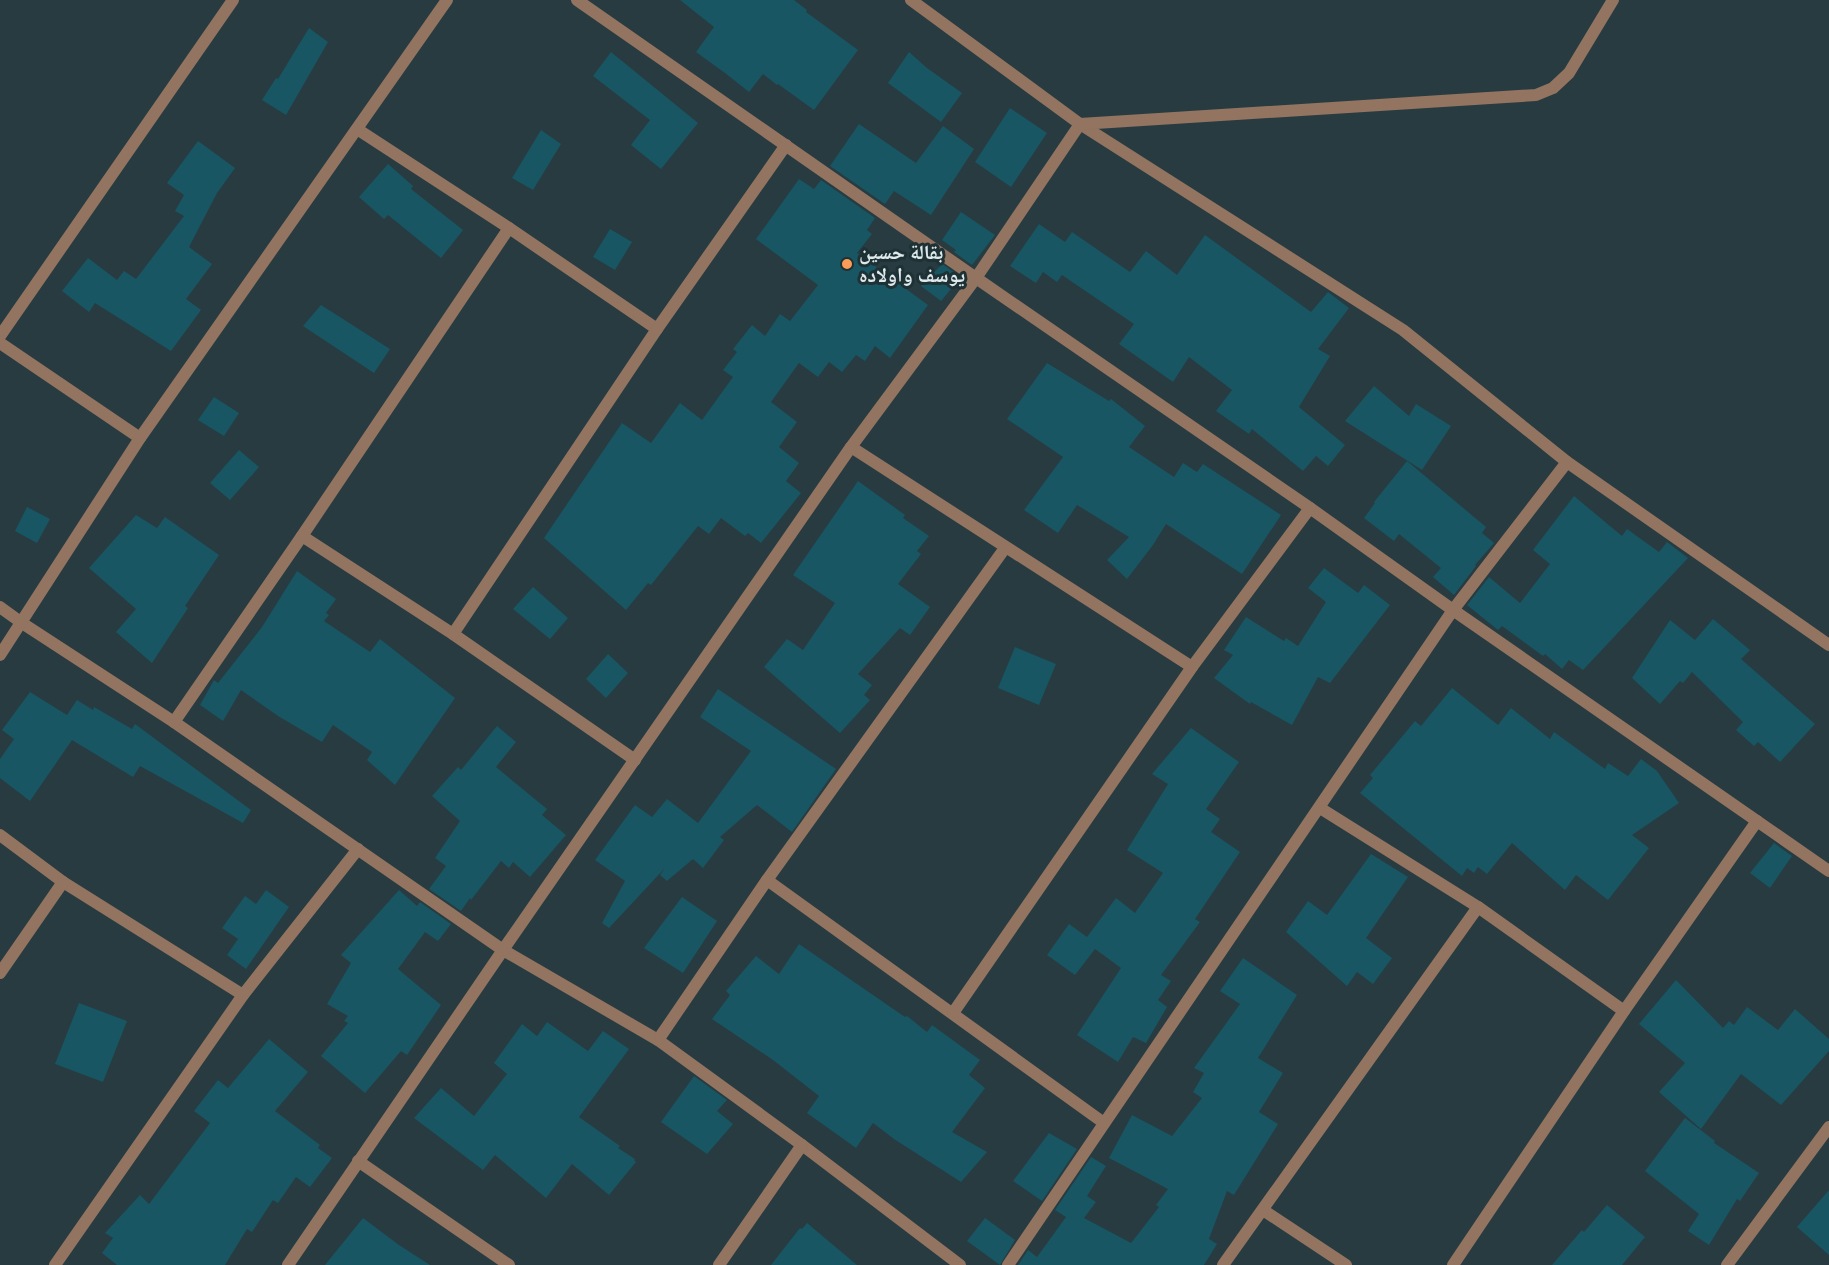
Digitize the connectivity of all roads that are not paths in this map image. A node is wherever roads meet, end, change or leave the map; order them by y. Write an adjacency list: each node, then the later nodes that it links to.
1 (233, 0): 12 (street)
2 (447, 0): 7 (street)
3 (578, 0): 8 (street)
4 (911, 0): 6 (street)
5 (1613, 0): 6 (street)
6 (1080, 124): 10 (street); 16 (street)
7 (357, 129): 9 (street); 14 (street)
8 (786, 145): 10 (street); 11 (street)
9 (509, 228): 11 (street); 18 (street)
10 (976, 278): 15 (street); 17 (street)
11 (657, 329): 23 (street)
12 (0, 336)
13 (0, 343): 14 (street)
14 (140, 438): 22 (street)
15 (851, 447): 19 (street); 28 (street)
16 (1566, 462): 21 (street); 24 (street)
17 (1310, 507): 21 (street); 26 (street)
18 (302, 536): 23 (street); 27 (street)
19 (1005, 548): 26 (street); 34 (street)
20 (0, 607): 22 (street)
21 (1454, 610): 29 (street); 30 (street)
22 (22, 623): 25 (street); 27 (street)
23 (453, 634): 28 (street)
24 (1829, 645)
25 (0, 655)
26 (1192, 667): 41 (street)
27 (174, 722): 32 (street)
28 (635, 760): 37 (street)
29 (1320, 808): 36 (street); 43 (street)
30 (1758, 821): 33 (street); 40 (street)
31 (0, 835): 35 (street)
32 (357, 849): 37 (street); 39 (street)
33 (1829, 871)
34 (767, 880): 41 (street); 42 (street)
35 (63, 882): 38 (street); 39 (street)
36 (1478, 907): 40 (street); 47 (street)
37 (503, 950): 42 (street); 46 (street)
38 (0, 973)
39 (243, 995): 48 (street)
40 (1624, 1011): 56 (street)
41 (953, 1013): 43 (street)
42 (658, 1040): 45 (street)
43 (1104, 1123): 53 (street)
44 (1829, 1127): 57 (street)
45 (802, 1144): 51 (street); 52 (street)
46 (358, 1161): 49 (street); 50 (street)
47 (1263, 1210): 54 (street); 55 (street)
48 (55, 1265)
49 (288, 1265)
50 (509, 1265)
51 (719, 1265)
52 (960, 1265)
53 (1008, 1265)
54 (1223, 1265)
55 (1346, 1265)
56 (1453, 1265)
57 (1727, 1265)

